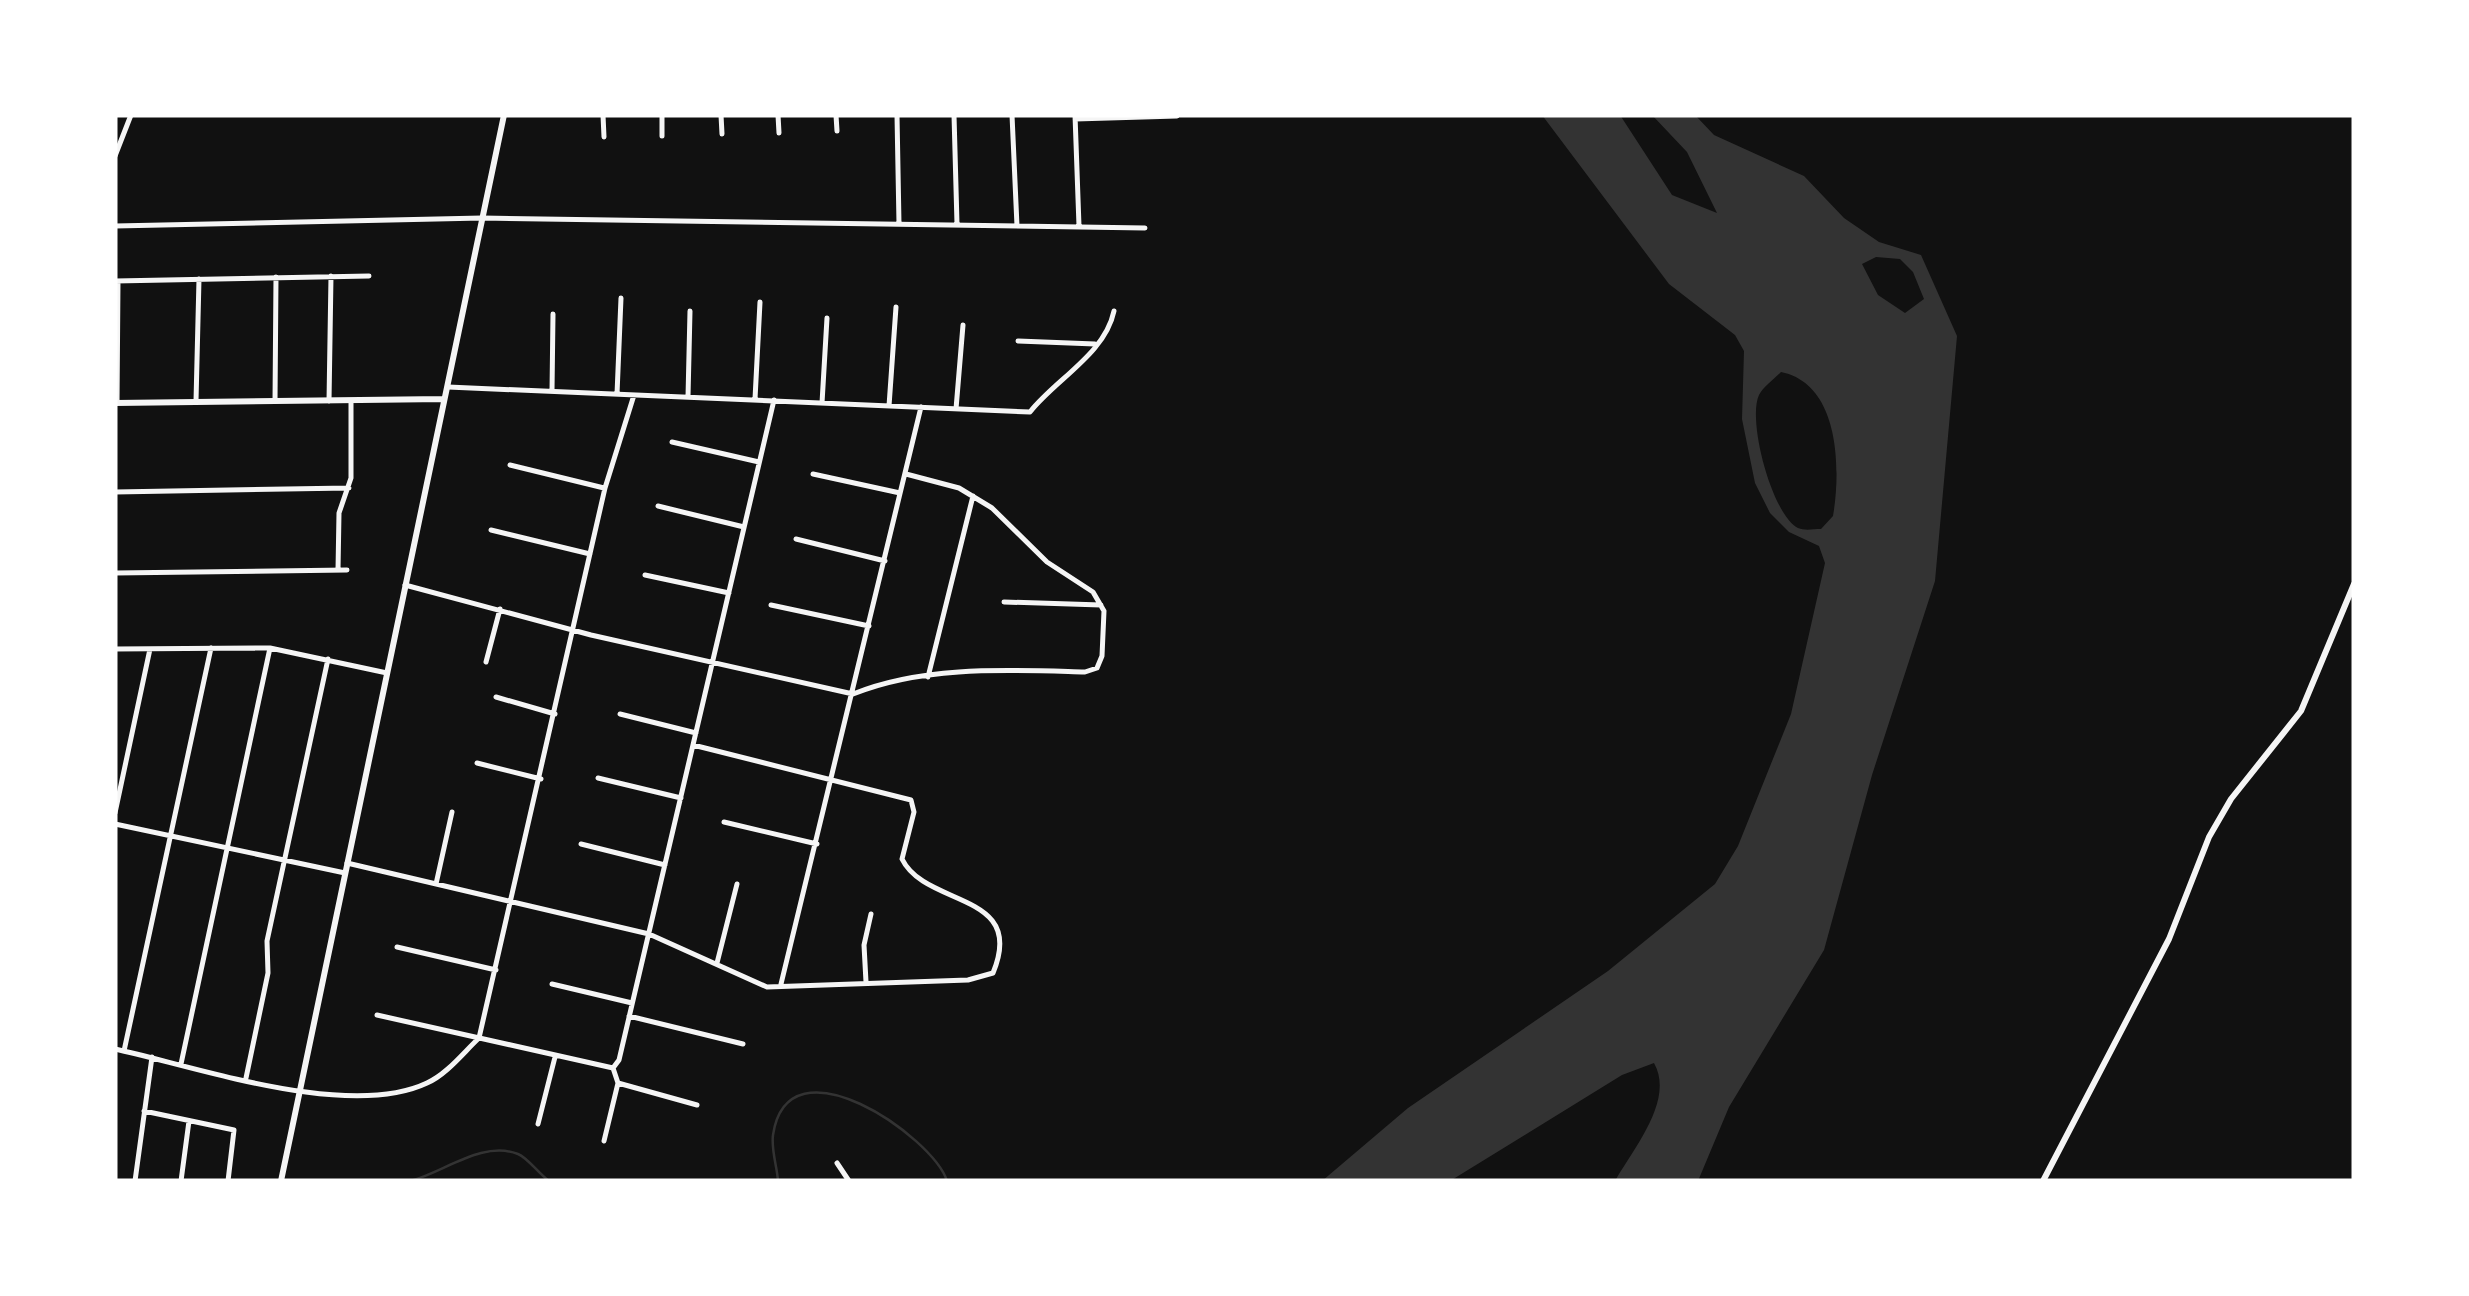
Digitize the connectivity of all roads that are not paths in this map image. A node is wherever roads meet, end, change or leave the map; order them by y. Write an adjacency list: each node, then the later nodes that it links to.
1 (131, 115): 18 (street)
2 (504, 115): 19 (street)
3 (603, 115): 17 (street)
4 (662, 115): 16 (street)
5 (721, 115): 15 (street)
6 (778, 115): 14 (street)
7 (836, 115): 13 (street)
8 (897, 115): 20 (street)
9 (954, 115): 21 (street)
10 (1012, 115): 23 (street)
11 (1177, 116): 12 (street)
12 (1075, 117): 24 (street)
13 (837, 131)
14 (779, 133)
15 (722, 134)
16 (662, 136)
17 (604, 137)
18 (115, 156)
19 (482, 218): 20 (street); 22 (street); 41 (street)
20 (899, 224): 21 (street)
21 (956, 224): 23 (street)
22 (115, 226)
23 (1016, 226): 24 (street)
24 (1078, 226): 25 (street)
25 (1145, 228)
26 (331, 276): 27 (street); 28 (street); 49 (street)
27 (370, 276)
28 (276, 277): 29 (street); 52 (street)
29 (199, 279): 30 (street); 51 (street)
30 (117, 281): 53 (street)
31 (621, 298): 43 (street)
32 (760, 302): 47 (street)
33 (896, 307): 55 (street)
34 (690, 311): 45 (street)
35 (1114, 311): 40 (street)
36 (553, 314): 42 (street)
37 (827, 318): 54 (street)
38 (963, 325): 57 (street)
39 (1018, 341): 40 (street)
40 (1097, 344): 57 (street)
41 (447, 387): 42 (street); 46 (street)
42 (552, 392): 43 (street)
43 (617, 394): 44 (street)
44 (634, 395): 45 (street); 64 (street)
45 (688, 397): 47 (street)
46 (444, 399): 50 (street); 79 (street)
47 (755, 400): 48 (street)
48 (774, 400): 54 (street); 59 (street)
49 (328, 401): 50 (street); 52 (street)
50 (351, 401): 63 (street)
51 (196, 402): 52 (street); 53 (street)
52 (275, 402)
53 (116, 403)
54 (822, 403): 55 (street)
55 (889, 406): 56 (street)
56 (921, 408): 57 (street); 62 (street)
57 (956, 409)
58 (672, 442): 59 (street)
59 (760, 462): 69 (street)
60 (510, 465): 64 (street)
61 (812, 474): 66 (street)
62 (906, 474): 66 (street); 67 (street)
63 (349, 488): 65 (street); 74 (street)
64 (605, 488): 72 (street)
65 (115, 492)
66 (900, 493): 73 (street)
67 (973, 496): 81 (street); 95 (street)
68 (658, 506): 69 (street)
69 (744, 527): 80 (street)
70 (491, 530): 72 (street)
71 (796, 539): 73 (street)
72 (590, 554): 86 (street)
73 (884, 561): 85 (street)
74 (338, 570): 75 (street); 76 (street)
75 (348, 570)
76 (115, 573)
77 (645, 575): 80 (street)
78 (2354, 584): 155 (street)
79 (405, 585): 84 (street); 94 (street)
80 (729, 593): 93 (street)
81 (1100, 601): 82 (street); 95 (street)
82 (1004, 602)
83 (771, 605): 85 (street)
84 (500, 609): 86 (street); 92 (street)
85 (869, 626): 96 (street)
86 (574, 631): 93 (street); 98 (street)
87 (211, 648): 88 (street); 89 (street); 111 (street)
88 (270, 648): 91 (street); 114 (street)
89 (150, 649): 90 (street); 108 (street)
90 (115, 650)
91 (328, 660): 94 (street); 115 (street)
92 (486, 662)
93 (712, 662): 96 (street); 100 (street)
94 (387, 672): 116 (street)
95 (928, 677): 96 (street)
96 (853, 694): 105 (street)
97 (496, 697): 98 (street)
98 (555, 714): 104 (street)
99 (620, 714): 100 (street)
100 (696, 733): 101 (street)
101 (693, 745): 105 (street); 106 (street)
102 (478, 763): 104 (street)
103 (598, 778): 106 (street)
104 (541, 779): 121 (street)
105 (833, 780): 113 (street); 127 (street)
106 (680, 798): 117 (street)
107 (452, 812): 119 (street)
108 (115, 813)
109 (724, 822): 113 (street)
110 (115, 824): 111 (street)
111 (170, 836): 114 (street); 136 (street)
112 (581, 844): 117 (street)
113 (817, 844): 129 (street)
114 (227, 848): 115 (street); 139 (street)
115 (284, 860): 118 (street); 141 (street)
116 (347, 863): 118 (street); 119 (street)
117 (665, 865): 123 (street)
118 (345, 873): 143 (street)
119 (436, 884): 121 (street)
120 (738, 884): 125 (street)
121 (512, 902): 123 (street); 126 (street)
122 (871, 914): 127 (street)
123 (649, 934): 125 (street); 130 (street)
124 (396, 948): 126 (street)
125 (716, 964): 129 (street)
126 (496, 970): 133 (street)
127 (866, 982): 129 (street)
128 (552, 984): 130 (street)
129 (781, 984)
130 (632, 1004): 132 (street)
131 (377, 1015): 133 (street)
132 (629, 1016): 134 (street); 140 (street)
133 (479, 1038): 138 (street); 143 (street)
134 (743, 1044)
135 (115, 1049): 136 (street)
136 (124, 1051): 137 (street)
137 (152, 1057): 139 (street); 145 (street)
138 (555, 1057): 140 (street); 147 (street)
139 (181, 1064): 141 (street)
140 (613, 1068): 142 (street)
141 (246, 1078): 143 (street)
142 (618, 1083): 144 (street); 148 (street)
143 (299, 1092): 153 (street)
144 (696, 1105)
145 (144, 1111): 146 (street); 150 (street)
146 (189, 1121): 151 (street); 152 (street)
147 (538, 1124)
148 (604, 1140)
149 (837, 1163): 154 (street)
150 (135, 1181)
151 (181, 1181)
152 (228, 1181)
153 (281, 1181)
154 (849, 1181)
155 (2043, 1181)

